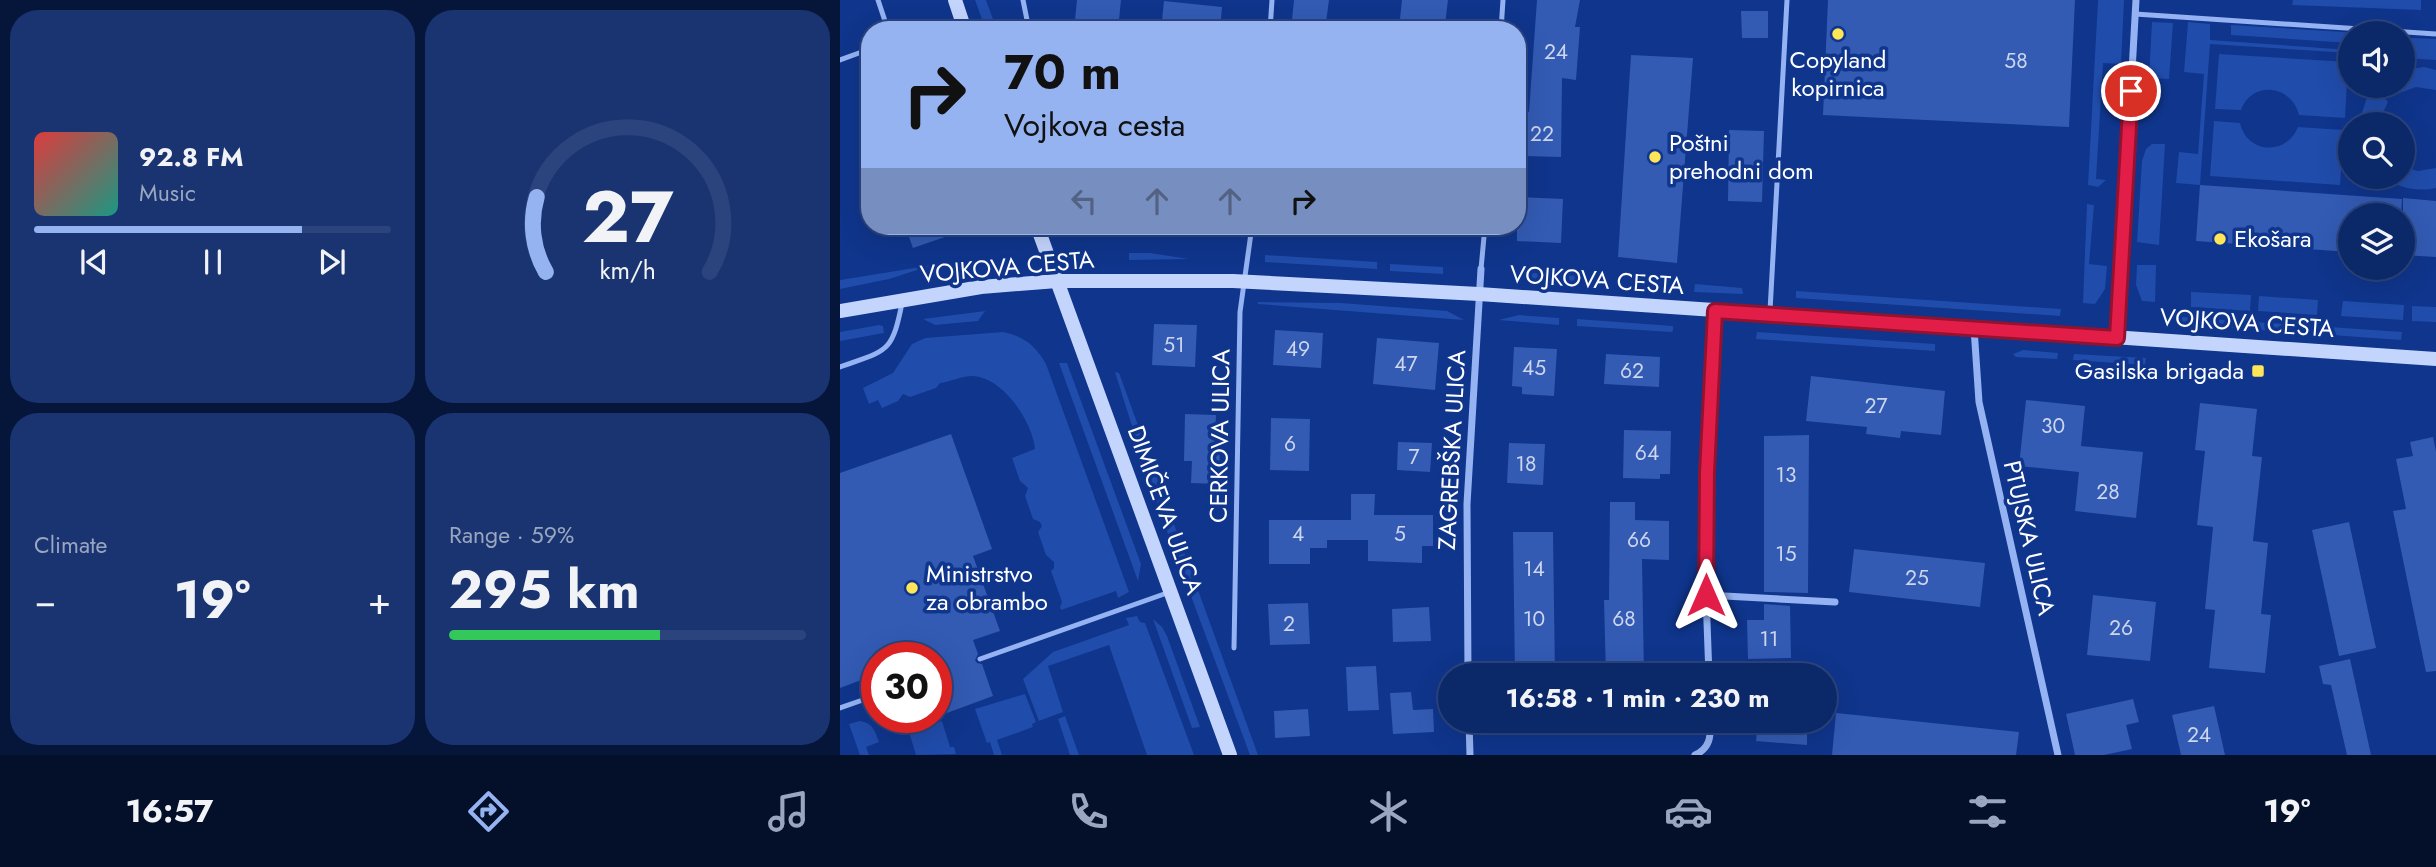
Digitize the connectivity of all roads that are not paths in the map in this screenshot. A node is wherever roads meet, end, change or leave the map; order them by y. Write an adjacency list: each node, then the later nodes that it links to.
1 (878, 0): 9 (lane)
2 (955, 0): 10 (street)
3 (1023, 0): 11 (lane)
4 (1272, 0): 12 (lane)
5 (1503, 0): 13 (lane)
6 (1787, 0): 27 (lane)
7 (2136, 0): 8 (street)
8 (2135, 14): 14 (lane); 29 (street)
9 (885, 21)
10 (962, 21)
11 (1027, 21)
12 (1271, 21)
13 (1502, 21)
14 (2436, 34)
15 (861, 52): 16 (lane)
16 (840, 60)
17 (1040, 235): 21 (street, DIMIČEVA ULICA)
18 (1251, 235): 22 (lane, CERKOVA ULICA)
19 (1484, 235): 20 (lane, ZAGREBŠKA ULICA)
20 (1481, 269): 23 (street, ZAGREBŠKA ULICA)
21 (1057, 281): 22 (street, VOJKOVA CESTA); 24 (street, VOJKOVA CESTA); 32 (street, DIMIČEVA ULICA)
22 (1245, 282): 23 (street, VOJKOVA CESTA); 35 (lane, CERKOVA ULICA)
23 (1479, 295): 26 (street, VOJKOVA CESTA); 37 (street, ZAGREBŠKA ULICA)
24 (902, 301): 25 (street, VOJKOVA CESTA); 31 (lane)
25 (840, 311)
26 (1715, 311): 27 (street, VOJKOVA CESTA); 33 (street)
27 (1770, 314): 28 (street, VOJKOVA CESTA)
28 (1973, 328): 29 (street, VOJKOVA CESTA); 46 (street, PTUJSKA ULICA)
29 (2117, 338): 30 (street, VOJKOVA CESTA)
30 (2436, 359)
31 (840, 367)
32 (1170, 592): 36 (lane); 43 (street, DIMIČEVA ULICA)
33 (1706, 595): 34 (street); 38 (street)
34 (1835, 602)
35 (1234, 648)
36 (980, 659)
37 (1468, 663)
38 (1709, 663)
39 (861, 701): 40 (lane)
40 (840, 708)
41 (1469, 733): 44 (street)
42 (1709, 733): 45 (street)
43 (1230, 755)
44 (1470, 755)
45 (1695, 755)
46 (2058, 755)

